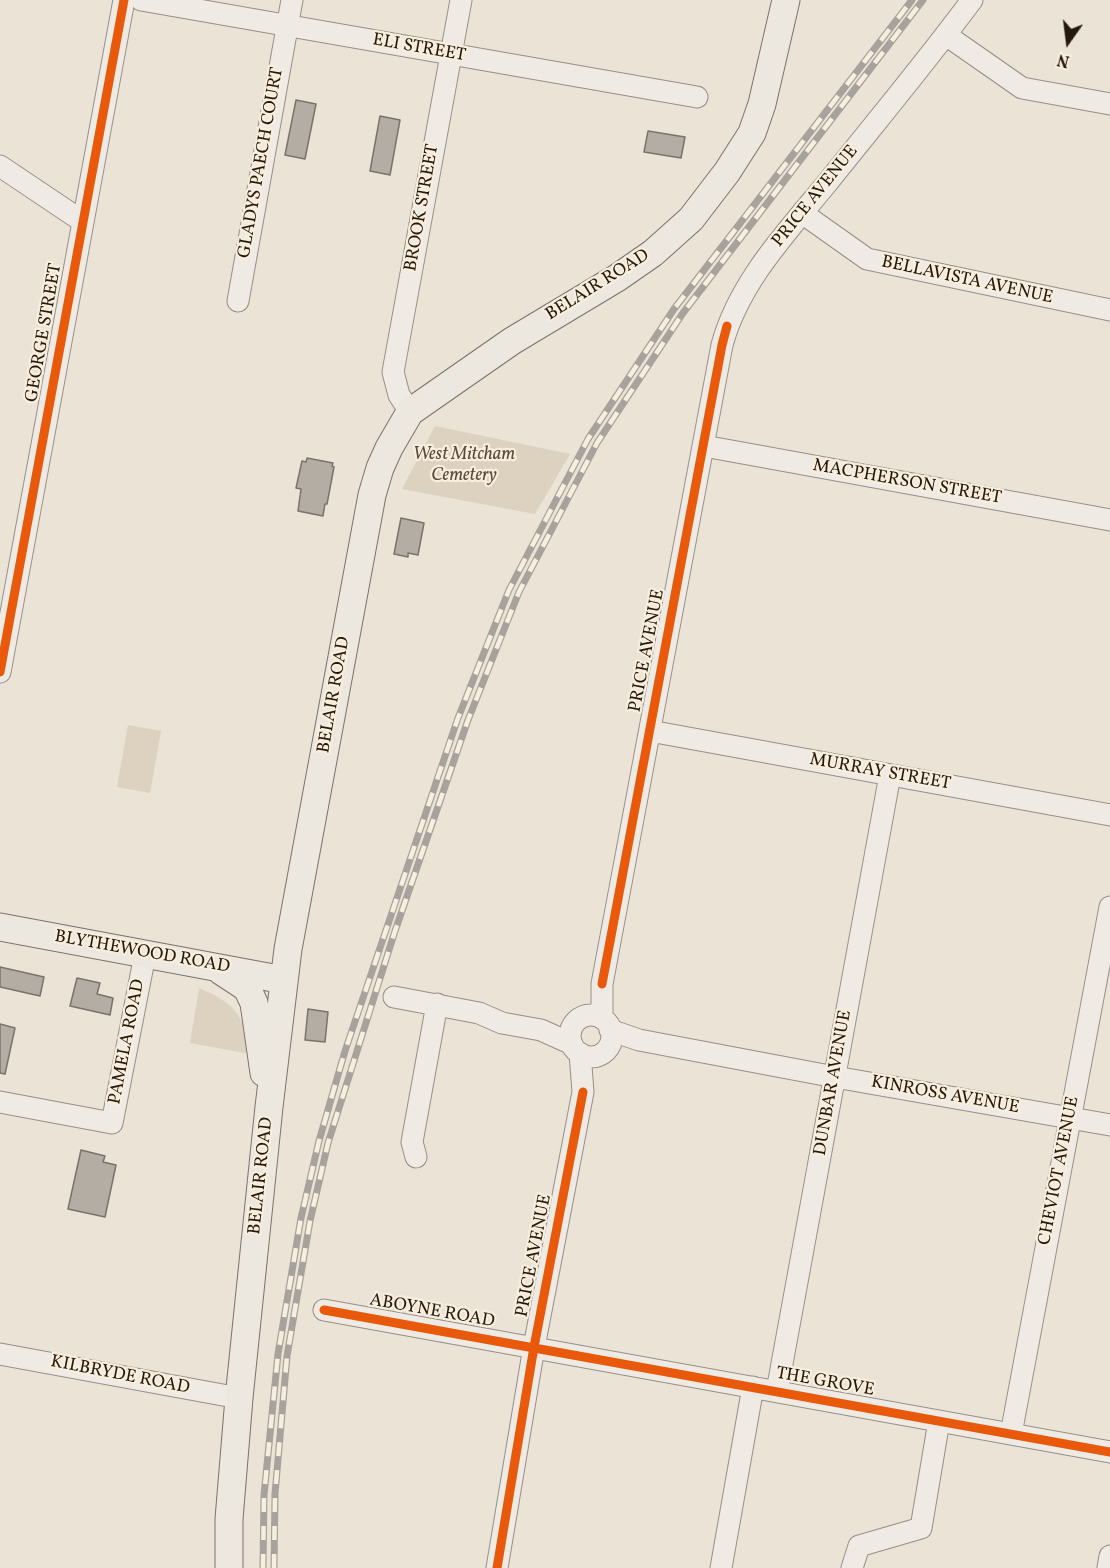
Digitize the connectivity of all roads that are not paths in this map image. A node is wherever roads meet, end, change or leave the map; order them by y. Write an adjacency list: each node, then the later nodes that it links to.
1 (124, 0): 14 (street, GEORGE STREET)
2 (141, 0): 7 (street, ELI STREET)
3 (292, 0): 7 (street, GLADYS PAECH COURT)
4 (461, 0): 9 (street, BROOK STREET)
5 (786, 0): 17 (main road, BELAIR ROAD)
6 (972, 0): 8 (street, PRICE AVENUE)
7 (287, 26): 9 (street, ELI STREET); 15 (street, GLADYS PAECH COURT)
8 (946, 35): 11 (street); 13 (street, PRICE AVENUE)
9 (450, 54): 10 (street, ELI STREET); 17 (street, BROOK STREET)
10 (697, 97)
11 (1110, 104)
12 (0, 166): 14 (street)
13 (802, 213): 16 (street, BELLAVISTA AVENUE); 18 (street, PRICE AVENUE)
14 (82, 221): 20 (street, GEORGE STREET)
15 (238, 301)
16 (1110, 310)
17 (410, 412): 28 (main road, BELAIR ROAD)
18 (704, 446): 19 (street, MACPHERSON STREET); 21 (street, PRICE AVENUE)
19 (1110, 520)
20 (0, 672)
21 (650, 731): 22 (street, MURRAY STREET); 32 (street, PRICE AVENUE)
22 (890, 775): 23 (street, MURRAY STREET); 34 (street, DUNBAR AVENUE)
23 (1110, 815)
24 (1110, 907): 38 (street, CHEVIOT AVENUE)
25 (0, 927): 26 (main road, BLYTHEWOOD ROAD)
26 (145, 955): 27 (main road, BLYTHEWOOD ROAD); 36 (street, PAMELA ROAD)
27 (208, 964): 28 (main road, BLYTHEWOOD ROAD); 37 (main road)
28 (284, 980): 37 (main road, BELAIR ROAD)
29 (394, 997): 30 (street)
30 (437, 1004): 31 (street); 40 (street)
31 (541, 1030): 32 (street); 33 (street)
32 (597, 1030): 33 (street); 33 (street, PRICE AVENUE); 34 (street, KINROSS AVENUE); 35 (street, PRICE AVENUE)
33 (576, 1049): 35 (street, PRICE AVENUE)
34 (835, 1077): 38 (street, KINROSS AVENUE); 45 (street, DUNBAR AVENUE)
35 (583, 1092): 42 (street, PRICE AVENUE)
36 (0, 1102)
37 (269, 1107): 46 (main road, BELAIR ROAD)
38 (1070, 1118): 39 (street, KINROSS AVENUE); 48 (street, CHEVIOT AVENUE)
39 (1110, 1125)
40 (416, 1157)
41 (324, 1310): 42 (street, ABOYNE ROAD)
42 (534, 1347): 44 (street, THE GROVE); 52 (street, PRICE AVENUE)
43 (0, 1354): 46 (street, KILBRYDE ROAD)
44 (753, 1387): 45 (street, THE GROVE); 53 (street)
45 (777, 1391): 47 (street, THE GROVE)
46 (239, 1398): 51 (main road, BELAIR ROAD)
47 (939, 1421): 48 (street, THE GROVE); 54 (street)
48 (1011, 1434): 49 (street, THE GROVE)
49 (1110, 1452)
50 (1110, 1556): 55 (street)
51 (229, 1568)
52 (496, 1568)
53 (721, 1568)
54 (852, 1568)
55 (1108, 1568)

